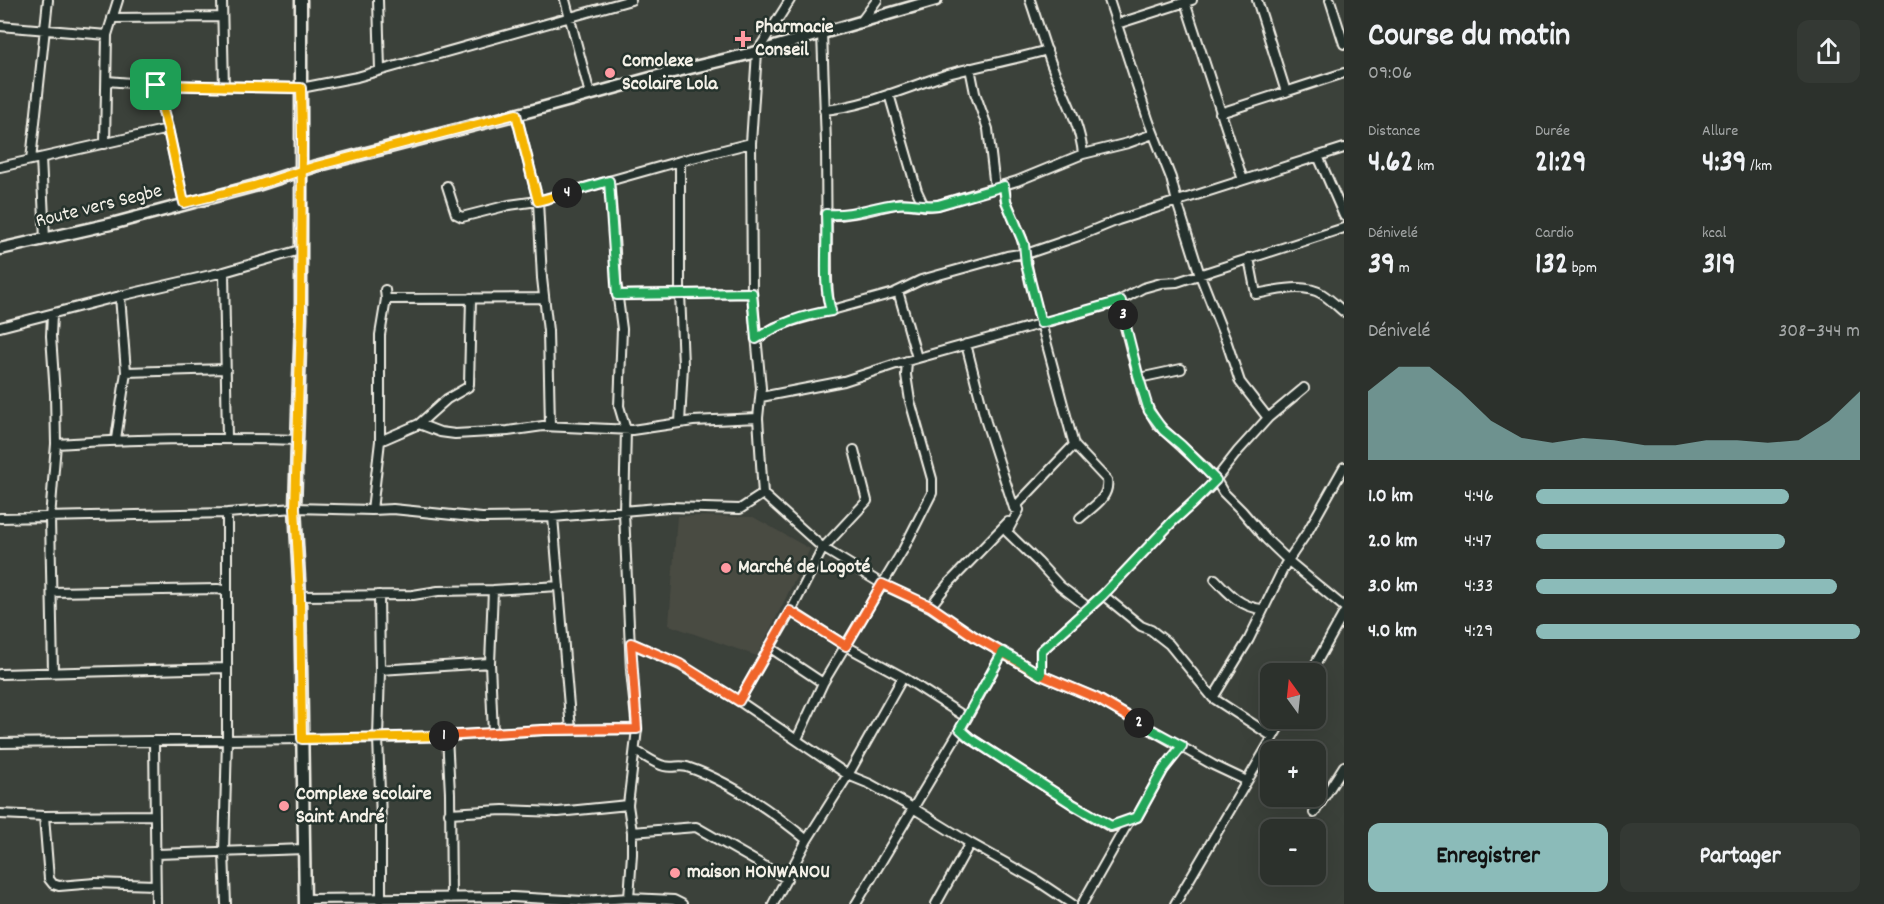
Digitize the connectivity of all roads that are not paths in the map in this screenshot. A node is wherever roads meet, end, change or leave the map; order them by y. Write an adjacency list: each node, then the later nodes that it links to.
1 (48, 0): 22 (street)
2 (118, 0): 17 (street)
3 (222, 0): 16 (street)
4 (301, 0): 34 (main road)
5 (378, 0): 29 (street)
6 (565, 0): 18 (street)
7 (631, 0): 18 (street)
8 (790, 0): 27 (street)
9 (877, 0): 19 (street)
10 (936, 0): 19 (main road, Route vers Segbe)
11 (1030, 0): 26 (street)
12 (1109, 0): 20 (street)
13 (1257, 0): 35 (street)
14 (1330, 0): 25 (street)
15 (1189, 1): 20 (street); 39 (street)
16 (222, 16): 17 (street); 33 (street)
17 (112, 18): 24 (street)
18 (569, 18): 29 (street); 36 (street)
19 (860, 22): 23 (main road, Route vers Segbe)
20 (1117, 24): 42 (street)
21 (0, 26): 22 (street)
22 (44, 30): 24 (street); 49 (street)
23 (822, 33): 27 (main road, Route vers Segbe); 38 (street)
24 (107, 35): 31 (street)
25 (1344, 44)
26 (1047, 50): 28 (street); 46 (street)
27 (757, 52): 36 (main road, Route vers Segbe); 43 (street)
28 (970, 68): 37 (street); 57 (street)
29 (380, 70): 34 (street)
30 (1344, 73): 35 (street)
31 (107, 81): 32 (street); 44 (street)
32 (156, 85): 33 (street); 41 (street)
33 (224, 87): 34 (street)
34 (301, 88): 52 (main road)
35 (1287, 92): 39 (street)
36 (590, 94): 40 (main road, Route vers Segbe)
37 (889, 94): 38 (street); 61 (street)
38 (824, 110): 62 (street)
39 (1220, 113): 53 (street)
40 (516, 114): 52 (main road, Route vers Segbe); 58 (street)
41 (168, 129): 44 (street); 60 (street)
42 (1153, 134): 46 (street); 59 (street)
43 (751, 143): 50 (street); 73 (street)
44 (105, 144): 48 (street)
45 (1344, 148): 47 (street)
46 (1083, 154): 56 (street)
47 (1318, 156): 53 (street); 63 (street)
48 (41, 158): 49 (street); 65 (street)
49 (31, 160): 51 (street)
50 (680, 161): 54 (street); 74 (street)
51 (0, 167)
52 (302, 171): 60 (main road, Route vers Segbe); 67 (main road)
53 (1243, 180): 59 (street)
54 (609, 181): 58 (street); 75 (street)
55 (447, 186): 58 (street)
56 (1004, 186): 57 (street); 68 (street)
57 (995, 188): 61 (street)
58 (538, 201): 78 (street)
59 (1177, 202): 68 (street); 71 (street)
60 (184, 203): 65 (main road, Route vers Segbe)
61 (924, 206): 62 (street)
62 (826, 214): 80 (street)
63 (1344, 216)
64 (1344, 228): 69 (street)
65 (45, 239): 66 (main road, Route vers Segbe)
66 (0, 249)
67 (300, 250): 70 (street); 103 (main road)
68 (1025, 253): 72 (street); 83 (street)
69 (1249, 258): 71 (street); 81 (street)
70 (224, 272): 76 (street); 89 (street)
71 (1200, 275): 79 (street); 96 (street)
72 (898, 291): 80 (street); 87 (street)
73 (752, 293): 74 (street); 85 (street)
74 (680, 294): 75 (street); 97 (street)
75 (617, 295): 100 (street)
76 (120, 296): 82 (street); 91 (street)
77 (471, 298): 78 (street); 98 (street); 104 (street)
78 (544, 298): 99 (street)
79 (1121, 301): 83 (street); 92 (street)
80 (831, 311): 85 (street)
81 (1344, 312)
82 (52, 315): 84 (street); 105 (street)
83 (1041, 323): 86 (street); 106 (street)
84 (0, 327)
85 (756, 339): 94 (street)
86 (966, 344): 87 (street); 112 (street)
87 (917, 358): 88 (street)
88 (907, 361): 94 (street); 123 (street)
89 (226, 369): 91 (street); 101 (street)
90 (1181, 369): 92 (street)
91 (126, 372): 102 (street)
92 (1139, 378): 109 (street)
93 (1304, 388): 96 (street)
94 (761, 397): 95 (street)
95 (759, 418): 97 (street); 110 (street)
96 (1268, 418): 109 (street)
97 (680, 423): 100 (street)
98 (419, 424): 99 (street); 104 (street)
99 (550, 426): 100 (street)
100 (626, 430): 114 (street)
101 (227, 438): 102 (street); 103 (street)
102 (116, 439): 105 (street)
103 (298, 440): 111 (main road)
104 (380, 441): 113 (street)
105 (56, 444): 118 (street)
106 (1074, 445): 112 (street); 119 (street)
107 (854, 450): 120 (street)
108 (1344, 467): 121 (street)
109 (1216, 480): 121 (street); 129 (street)
110 (763, 494): 114 (street); 120 (street)
111 (295, 508): 113 (street); 115 (street); 130 (main road)
112 (1016, 509): 131 (street); 133 (street)
113 (372, 510): 116 (street)
114 (624, 512): 116 (street); 137 (street)
115 (226, 513): 118 (street); 126 (street)
116 (554, 516): 124 (street)
117 (0, 518): 118 (street)
118 (50, 518): 127 (street)
119 (1080, 518)
120 (823, 548): 123 (street); 135 (street)
121 (1288, 560): 132 (street); 134 (street)
122 (1215, 579): 134 (street)
123 (882, 584): 131 (street); 138 (street)
124 (559, 586): 125 (street); 156 (street)
125 (493, 590): 128 (street); 141 (street)
126 (226, 591): 127 (street); 143 (street)
127 (52, 592): 145 (street)
128 (379, 595): 130 (street); 144 (street)
129 (1103, 595): 133 (street); 150 (street)
130 (300, 596): 161 (main road)
131 (930, 606): 140 (street)
132 (1344, 607)
133 (1089, 608): 147 (street)
134 (1262, 609): 150 (street)
135 (790, 611): 138 (street); 139 (street)
136 (1344, 613): 142 (street)
137 (631, 643): 151 (street); 153 (street)
138 (846, 646): 148 (street); 149 (street)
139 (769, 647): 149 (street); 151 (street)
140 (1003, 652): 147 (street); 152 (street)
141 (490, 663): 144 (street); 157 (street)
142 (1316, 663)
143 (226, 668): 145 (street); 163 (street)
144 (380, 670): 160 (street)
145 (53, 672): 146 (street)
146 (0, 674)
147 (1041, 675): 166 (street)
148 (903, 677): 152 (street); 169 (street)
149 (824, 683): 162 (street)
150 (1213, 698): 159 (street)
151 (739, 701): 162 (street)
152 (967, 718): 154 (street)
153 (637, 729): 156 (street); 167 (street)
154 (960, 729): 172 (street); 178 (street)
155 (1278, 729): 159 (street)
156 (571, 730): 157 (street)
157 (493, 734): 158 (street)
158 (447, 736): 160 (street); 173 (street)
159 (1273, 737): 170 (street)
160 (378, 738): 161 (street); 189 (street)
161 (302, 739): 163 (street); 182 (main road)
162 (797, 739): 169 (street)
163 (227, 740): 164 (street); 183 (street)
164 (154, 741): 165 (street); 176 (street)
165 (0, 743)
166 (1182, 746): 170 (street); 178 (street)
167 (635, 751): 171 (street); 180 (street)
168 (1344, 766): 174 (street)
169 (848, 775): 172 (street); 180 (street)
170 (1247, 781): 200 (street)
171 (628, 805): 173 (street); 179 (street)
172 (913, 808): 181 (street); 196 (street)
173 (449, 813): 187 (street)
174 (1314, 813)
175 (0, 814): 177 (street)
176 (155, 815): 177 (street); 184 (street)
177 (44, 816): 186 (street)
178 (1129, 821): 199 (street)
179 (632, 832): 185 (street); 188 (street)
180 (807, 840): 185 (street)
181 (970, 843): 197 (street); 198 (street)
182 (304, 849): 183 (street); 190 (main road)
183 (224, 852): 184 (street); 193 (street)
184 (156, 854): 186 (street)
185 (788, 879): 195 (street)
186 (155, 885): 192 (street)
187 (451, 898): 189 (street); 191 (street)
188 (629, 898): 191 (street); 194 (street)
189 (381, 899): 190 (street)
190 (305, 902)
191 (583, 902)
192 (156, 904)
193 (226, 904)
194 (682, 904)
195 (773, 904)
196 (856, 904)
197 (936, 904)
198 (1072, 904)
199 (1082, 904)
200 (1175, 904)

